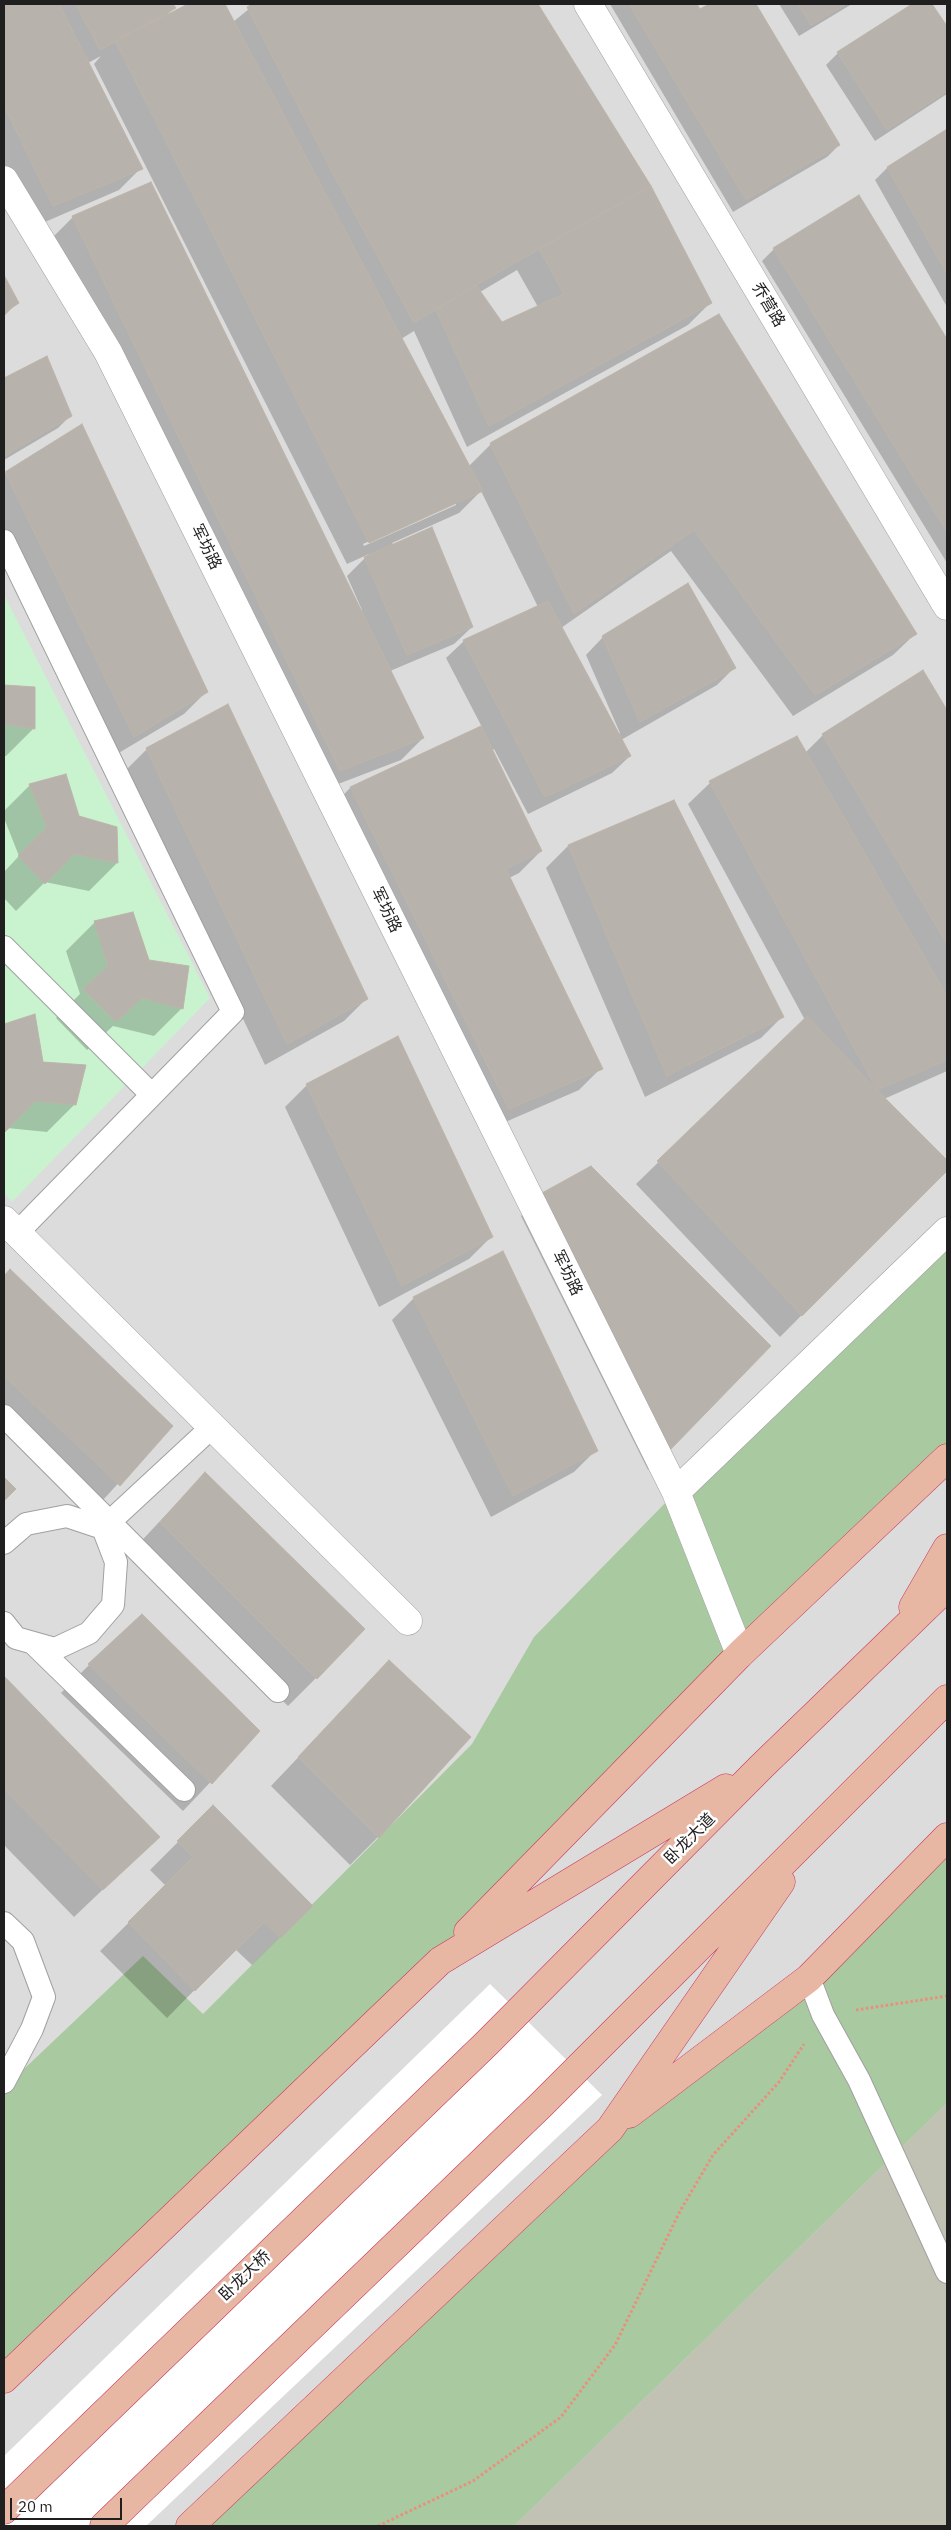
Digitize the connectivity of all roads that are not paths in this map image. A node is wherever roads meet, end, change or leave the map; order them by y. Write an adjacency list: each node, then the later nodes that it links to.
1 (588, 4): 4 (street, 乔营路)
2 (4, 180): 12 (street, 军坊路)
3 (6, 553): 6 (lane)
4 (947, 606)
5 (4, 948): 6 (lane)
6 (152, 1095): 7 (lane)
7 (10, 1226): 10 (street)
8 (947, 1231): 12 (street)
9 (4, 1416): 13 (lane)
10 (212, 1427): 13 (lane); 17 (street)
11 (947, 1458): 21 (highway)
12 (676, 1492): 21 (street, 军坊路)
13 (107, 1525): 14 (lane); 20 (lane); 22 (lane)
14 (4, 1543)
15 (947, 1548): 19 (highway, 卧龙大道)
16 (947, 1587): 19 (highway, 卧龙大道)
17 (408, 1622)
18 (6, 1630): 20 (lane)
19 (895, 1637): 24 (highway, 卧龙大道)
20 (34, 1643): 25 (lane)
21 (740, 1654): 29 (highway)
22 (278, 1691)
23 (947, 1699): 26 (highway)
24 (761, 1767): 29 (highway); 31 (highway, 卧龙大道)
25 (184, 1790)
26 (821, 1824): 33 (highway); 37 (highway)
27 (947, 1837): 30 (highway)
28 (4, 1923): 32 (lane)
29 (440, 1961): 35 (highway)
30 (809, 1978): 33 (highway); 34 (lane)
31 (486, 2043): 36 (highway, 卧龙大桥)
32 (4, 2082)
33 (610, 2129): 38 (highway)
34 (947, 2272)
35 (6, 2373)
36 (4, 2510)
37 (104, 2526)
38 (190, 2526)

